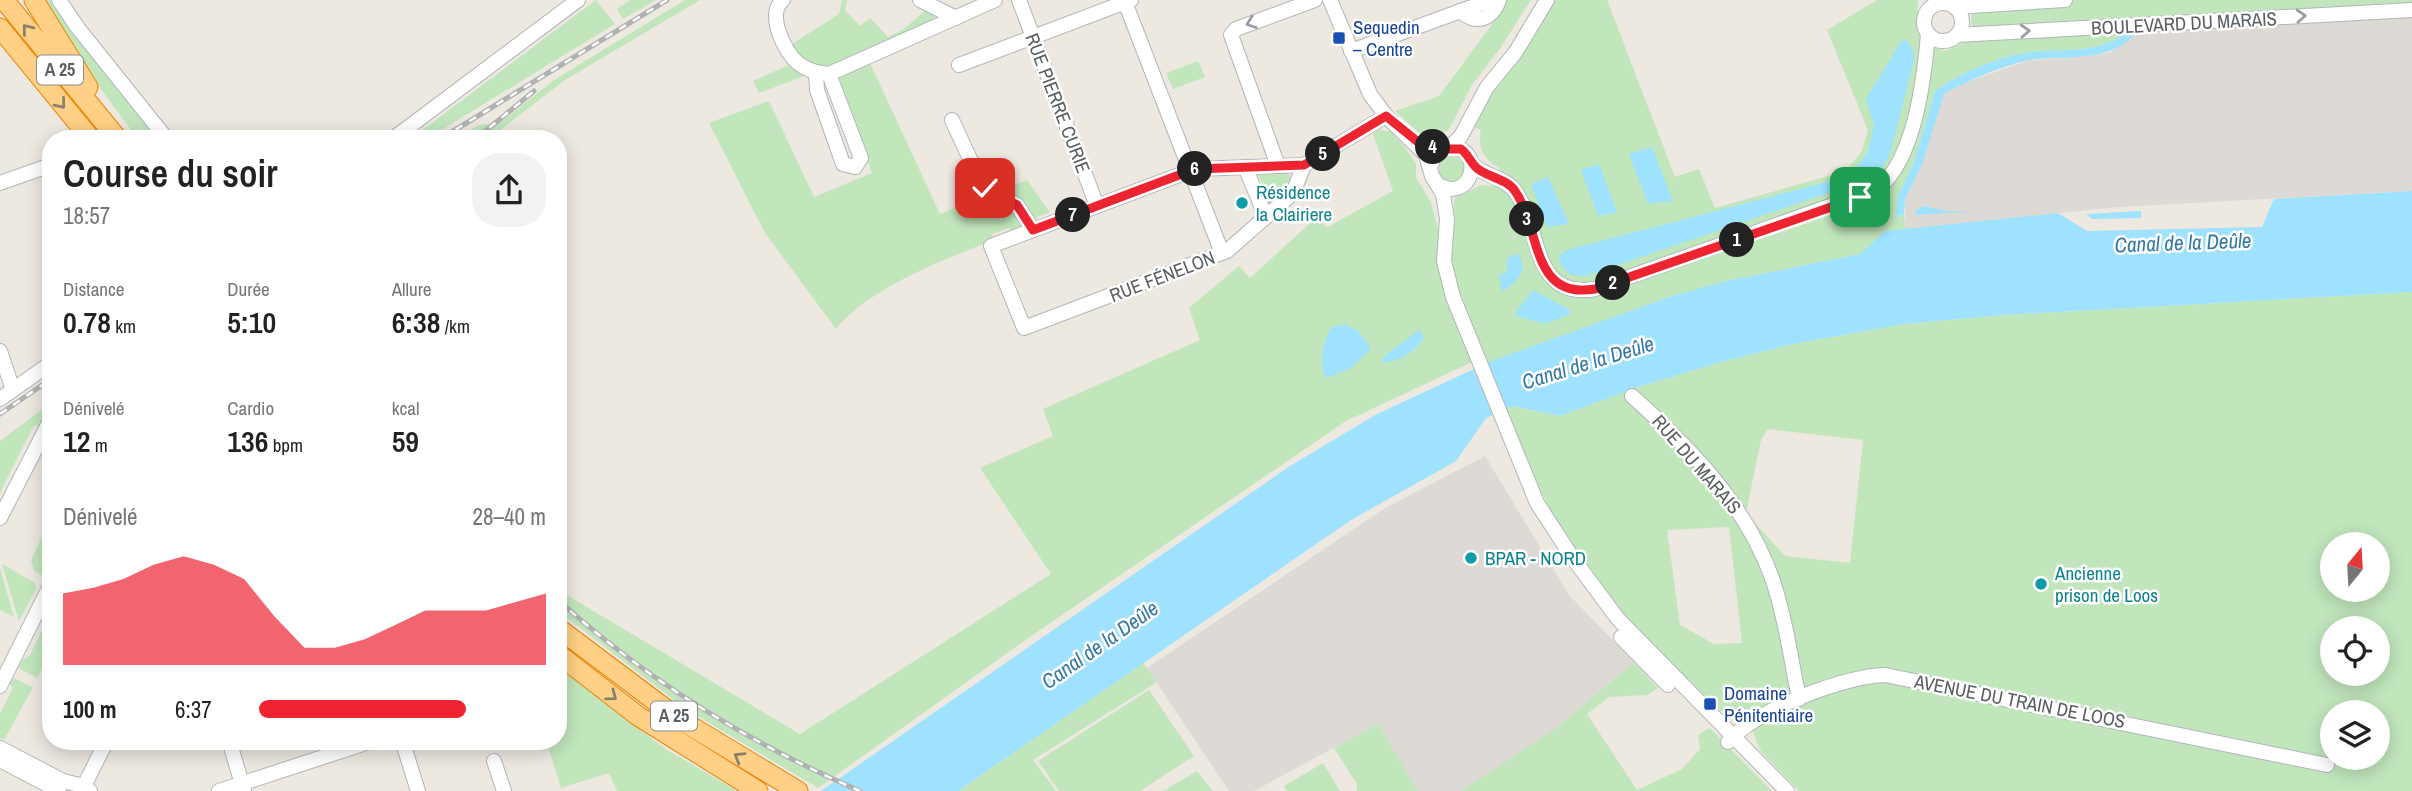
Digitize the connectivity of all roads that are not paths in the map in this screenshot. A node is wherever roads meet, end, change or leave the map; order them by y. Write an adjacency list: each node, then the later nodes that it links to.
1 (4, 0): 33 (highway, A 25, one-way to 1)
2 (34, 0): 34 (highway)
3 (59, 0): 35 (street)
4 (578, 0): 36 (street)
5 (783, 0): 27 (street)
6 (920, 0): 20 (street)
7 (995, 0): 20 (street)
8 (1019, 0): 23 (street, RUE PIERRE CURIE)
9 (1315, 0): 41 (street, one-way to 41)
10 (1330, 0): 25 (street)
11 (1492, 0): 17 (street)
12 (1499, 0): 17 (street)
13 (1547, 0): 31 (street)
14 (2065, 0): 18 (street)
15 (1128, 1): 23 (street); 45 (street)
16 (1929, 3): 18 (street); 22 (street)
17 (1458, 5): 25 (street)
18 (1955, 7): 24 (street)
19 (2412, 10): 24 (street, BOULEVARD DU MARAIS, one-way to 19)
20 (956, 18): 27 (street)
21 (0, 28): 32 (highway, A 25, one-way to 32)
22 (1928, 34): 24 (street); 28 (street)
23 (1033, 37): 26 (street); 50 (street, RUE PIERRE CURIE)
24 (1950, 38): 28 (street)
25 (1351, 51): 29 (street)
26 (959, 65)
27 (822, 73): 27 (street)
28 (1924, 76): 46 (street)
29 (1386, 116): 37 (street); 40 (street)
30 (952, 120): 53 (street)
31 (1471, 120): 38 (street); 39 (street)
32 (83, 130)
33 (112, 130)
34 (114, 130)
35 (160, 130)
36 (405, 130)
37 (1411, 139): 38 (street); 43 (street)
38 (1446, 148): 39 (street); 43 (street)
39 (1471, 161): 46 (street); 49 (street)
40 (1304, 165): 41 (street); 52 (street, RUE FÉNELON)
41 (1278, 166): 42 (street)
42 (1245, 167): 45 (street); 52 (street)
43 (1430, 167): 48 (street)
44 (42, 168): 47 (street)
45 (1190, 170): 50 (street); 54 (street)
46 (1500, 180): 49 (street)
47 (0, 183)
48 (1437, 184): 49 (street); 51 (street)
49 (1461, 187): 51 (street)
50 (1097, 206): 53 (street)
51 (1448, 214): 68 (street)
52 (1266, 217): 54 (street, RUE FÉNELON)
53 (1033, 230): 54 (street, RUE FÉNELON)
54 (1222, 253)
55 (0, 351): 57 (street)
56 (42, 369): 57 (street)
57 (13, 390): 59 (street)
58 (1632, 396): 67 (street, RUE DU MARAIS)
59 (0, 399)
60 (42, 436): 61 (street)
61 (0, 518)
62 (42, 600): 65 (street)
63 (567, 635): 84 (highway, A 25, one-way to 63)
64 (567, 661): 83 (highway, A 25, one-way to 83)
65 (4, 667): 66 (street)
66 (0, 686)
67 (1800, 699): 68 (street, AVENUE DU TRAIN DE LOOS); 76 (street, AVENUE DU TRAIN DE LOOS)
68 (1730, 740): 85 (street); 86 (street)
69 (0, 748): 78 (street)
70 (101, 750): 78 (street)
71 (232, 750): 77 (street)
72 (328, 750): 77 (street)
73 (405, 750): 81 (street)
74 (0, 760): 79 (street)
75 (494, 761): 82 (street)
76 (2320, 764)
77 (243, 787): 80 (street)
78 (79, 788)
79 (60, 791)
80 (219, 791)
81 (418, 791)
82 (504, 791)
83 (758, 791)
84 (798, 791)
85 (1777, 791)
86 (1787, 791)

